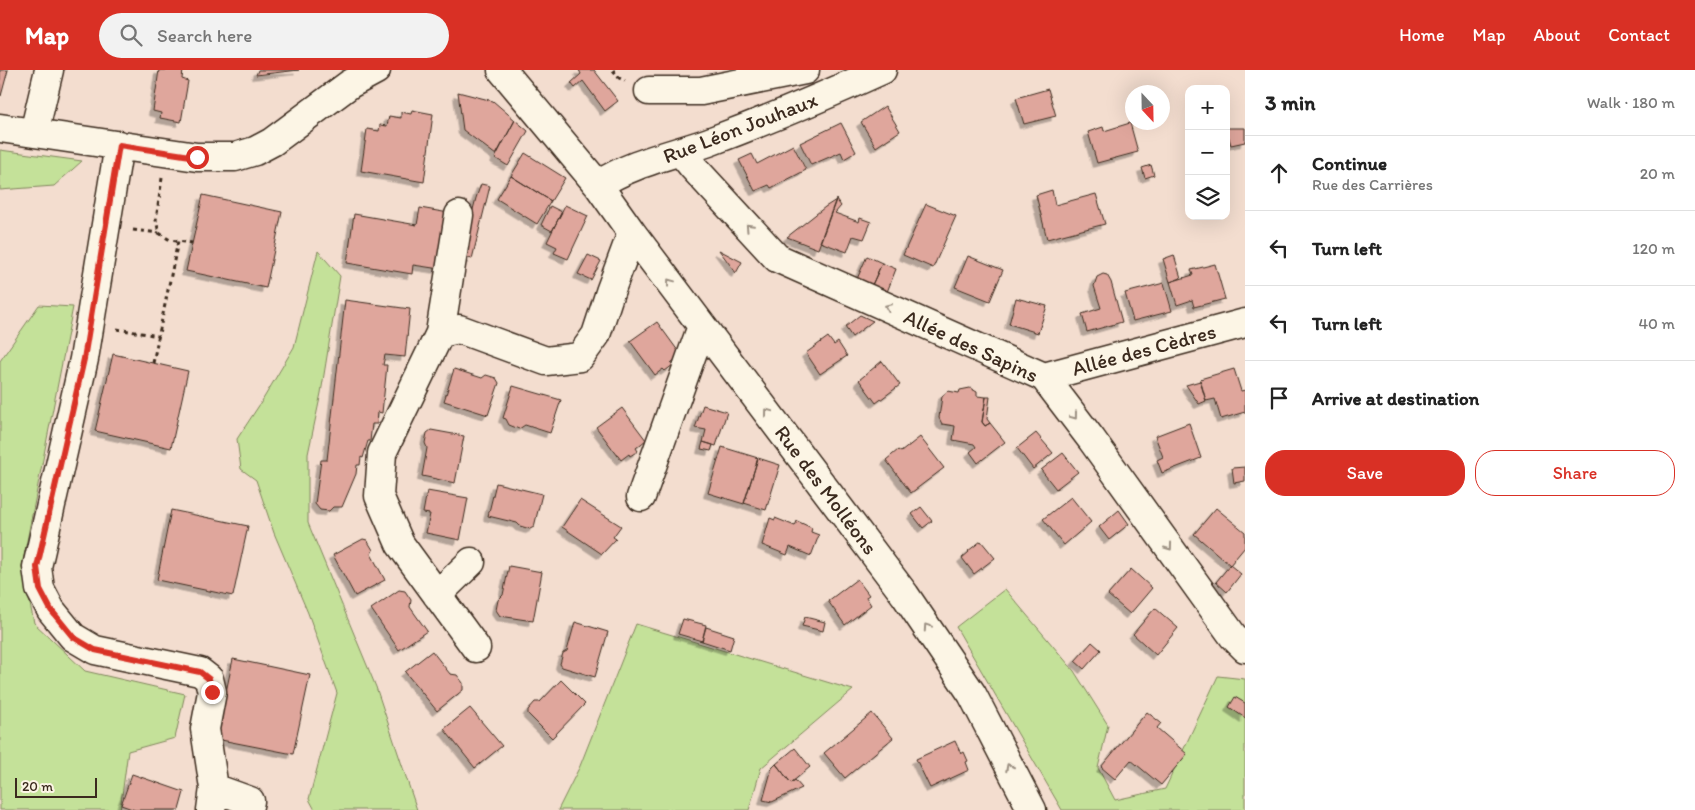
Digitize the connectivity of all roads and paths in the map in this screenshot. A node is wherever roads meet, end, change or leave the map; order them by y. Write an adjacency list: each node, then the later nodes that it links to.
1 (49, 70): 8 (street)
2 (375, 70): 11 (street)
3 (502, 70): 12 (street, Rue des Molléons)
4 (806, 70): 6 (street, Rue Léon Jouhaux)
5 (882, 70): 10 (street, Rue Léon Jouhaux)
6 (650, 91)
7 (0, 128): 8 (street)
8 (34, 132): 9 (street)
9 (119, 145): 11 (street); 18 (street)
10 (681, 152): 12 (street, Rue Léon Jouhaux); 23 (street, Allée des Sapins, one-way to 10)
11 (167, 153): 15 (path)
12 (598, 185): 14 (street, Rue des Molléons)
13 (459, 215): 20 (street)
14 (632, 233): 19 (street, Rue des Molléons, one-way to 14); 20 (street)
15 (178, 241): 16 (path); 21 (path)
16 (192, 243)
17 (1245, 323): 23 (street, Allée des Cèdres)
18 (90, 324): 21 (path); 29 (street)
19 (702, 326): 24 (street); 31 (street, Rue des Molléons, one-way to 19)
20 (440, 333): 26 (street)
21 (159, 336): 22 (path)
22 (153, 363)
23 (1044, 377): 28 (street, Allée des Sapins, one-way to 28)
24 (641, 497)
25 (471, 562): 26 (street)
26 (437, 595): 27 (street)
27 (476, 648)
28 (1245, 648)
29 (213, 799): 30 (street)
30 (248, 810)
31 (1032, 810)

